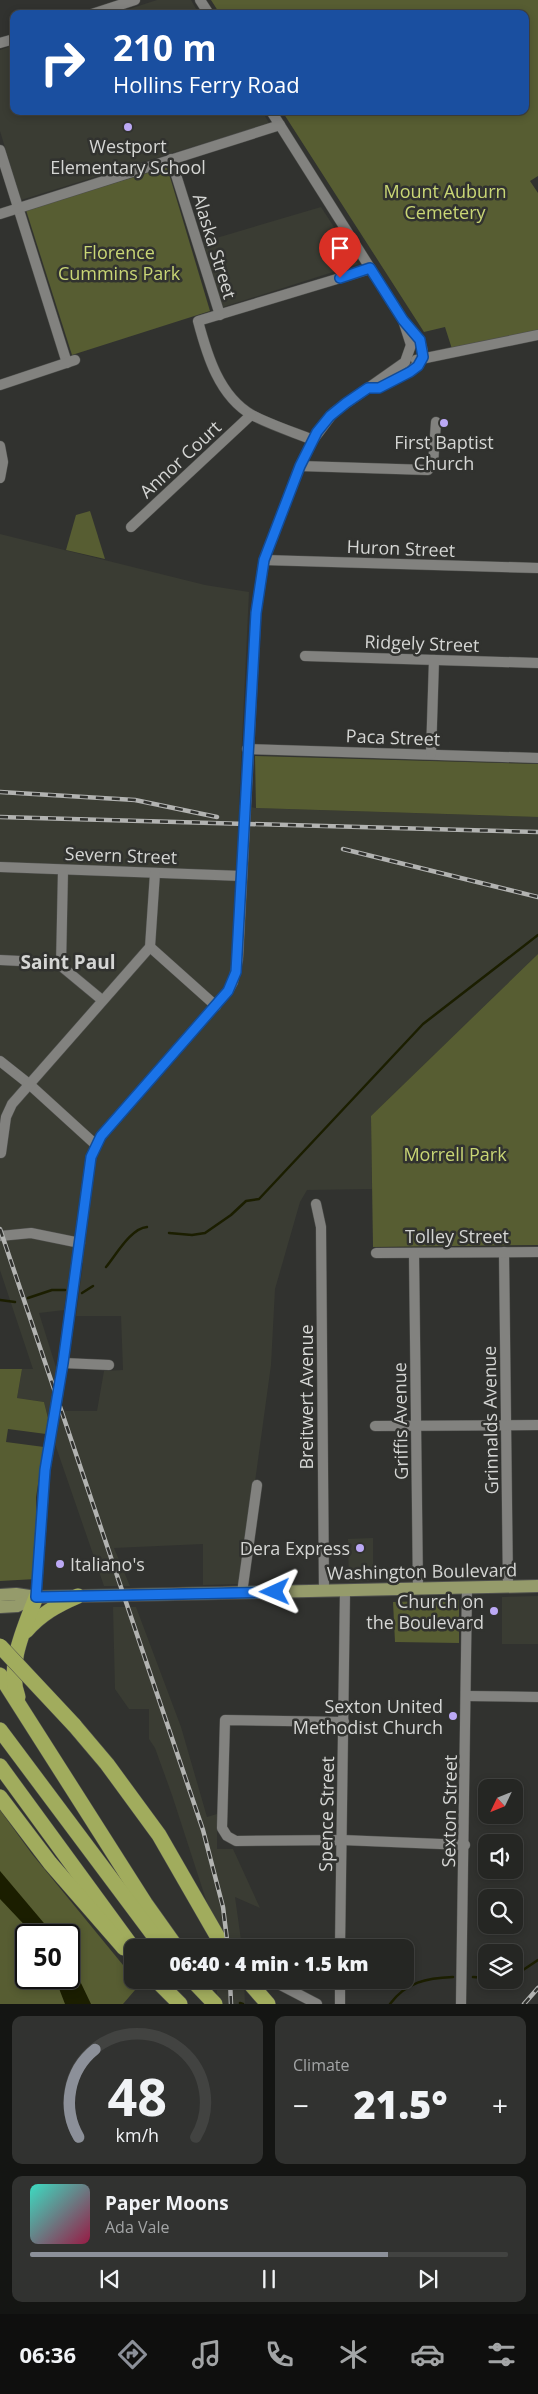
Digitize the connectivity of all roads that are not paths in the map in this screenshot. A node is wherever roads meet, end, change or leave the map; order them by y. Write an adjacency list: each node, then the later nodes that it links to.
1 (135, 0): 2 (street)
2 (104, 10)
3 (274, 115): 4 (street)
4 (280, 125): 6 (street); 9 (street)
5 (0, 150): 7 (street)
6 (171, 159): 7 (street); 10 (street, Alaska Street)
7 (18, 208): 8 (street); 15 (street)
8 (0, 214)
9 (370, 268): 10 (street); 11 (street)
10 (220, 315): 17 (street)
11 (403, 320): 13 (street); 14 (street)
12 (538, 335): 14 (street)
13 (407, 359): 14 (street); 16 (street)
14 (422, 359): 16 (street)
15 (0, 385)
16 (368, 388): 19 (street)
17 (251, 415): 19 (street); 23 (street, Annor Court)
18 (436, 422): 21 (street)
19 (313, 440): 21 (street)
20 (0, 446): 22 (street)
21 (300, 466): 24 (street)
22 (0, 478)
23 (131, 527)
24 (264, 560): 25 (street, Huron Street); 29 (street)
25 (538, 568)
26 (305, 656): 27 (street, Ridgely Street)
27 (434, 660): 28 (street, Ridgely Street); 30 (street)
28 (538, 662)
29 (247, 749): 30 (street, Paca Street); 35 (street)
30 (431, 754): 31 (street, Paca Street)
31 (538, 758)
32 (0, 867): 33 (street, Severn Street)
33 (63, 870): 34 (street, Severn Street); 38 (street)
34 (155, 873): 35 (street, Severn Street); 36 (street)
35 (242, 876): 40 (street)
36 (150, 947): 39 (street); 40 (street)
37 (0, 960): 38 (street)
38 (61, 966): 39 (street)
39 (102, 1000): 42 (street)
40 (216, 1006): 43 (street)
41 (0, 1061): 42 (street)
42 (29, 1084): 43 (street); 44 (street)
43 (96, 1145): 47 (street)
44 (1, 1154)
45 (316, 1204): 63 (street, Breitwert Avenue)
46 (0, 1236): 47 (street)
47 (80, 1243): 52 (street)
48 (504, 1252): 49 (street, Tolley Street); 51 (street, Tolley Street); 54 (street, Grinnalds Avenue)
49 (538, 1252)
50 (376, 1253): 51 (street, Tolley Street)
51 (414, 1253): 57 (street, Griffis Avenue)
52 (63, 1363): 53 (street); 68 (street)
53 (109, 1365)
54 (506, 1425): 55 (street); 57 (street); 60 (street, Grinnalds Avenue)
55 (538, 1425)
56 (375, 1426): 57 (street)
57 (416, 1426): 62 (street, Griffis Avenue)
58 (257, 1485): 65 (street)
59 (538, 1586): 60 (main road, Washington Boulevard)
60 (508, 1587): 61 (main road, Washington Boulevard)
61 (467, 1588): 62 (main road, Washington Boulevard); 73 (street, Sexton Street)
62 (418, 1589): 64 (main road, Washington Boulevard)
63 (324, 1591): 64 (main road, Washington Boulevard); 65 (main road, Washington Boulevard)
64 (345, 1591): 76 (street, Spence Street)
65 (242, 1593): 67 (main road, Washington Boulevard)
66 (0, 1595): 68 (main road, Washington Boulevard)
67 (78, 1596): 68 (main road, Washington Boulevard); 70 (highway)
68 (36, 1597): 69 (main road, Washington Boulevard); 70 (highway)
69 (0, 1607)
70 (23, 1634): 75 (highway)
71 (0, 1646): 85 (highway, bridge)
72 (0, 1675): 75 (highway)
73 (466, 1696): 74 (street); 81 (street, Sexton Street)
74 (538, 1697)
75 (26, 1715): 84 (highway)
76 (344, 1722): 80 (street, Spence Street); 80 (street)
77 (0, 1730): 83 (highway)
78 (3, 1770): 82 (highway)
79 (0, 1797): 87 (highway)
80 (342, 1840): 81 (street); 86 (street, Spence Street)
81 (465, 1845): 100 (street, Sexton Street)
82 (126, 1939)
83 (156, 1939)
84 (171, 1939)
85 (219, 1939)
86 (340, 1939)
87 (124, 1949)
88 (167, 1989): 94 (highway)
89 (201, 1989): 95 (highway)
90 (213, 1989): 96 (highway)
91 (255, 1989): 97 (highway)
92 (288, 1989): 98 (street)
93 (340, 1989): 99 (street)
94 (180, 2003)
95 (215, 2004)
96 (226, 2004)
97 (268, 2004)
98 (317, 2004)
99 (340, 2004)
100 (461, 2004)

